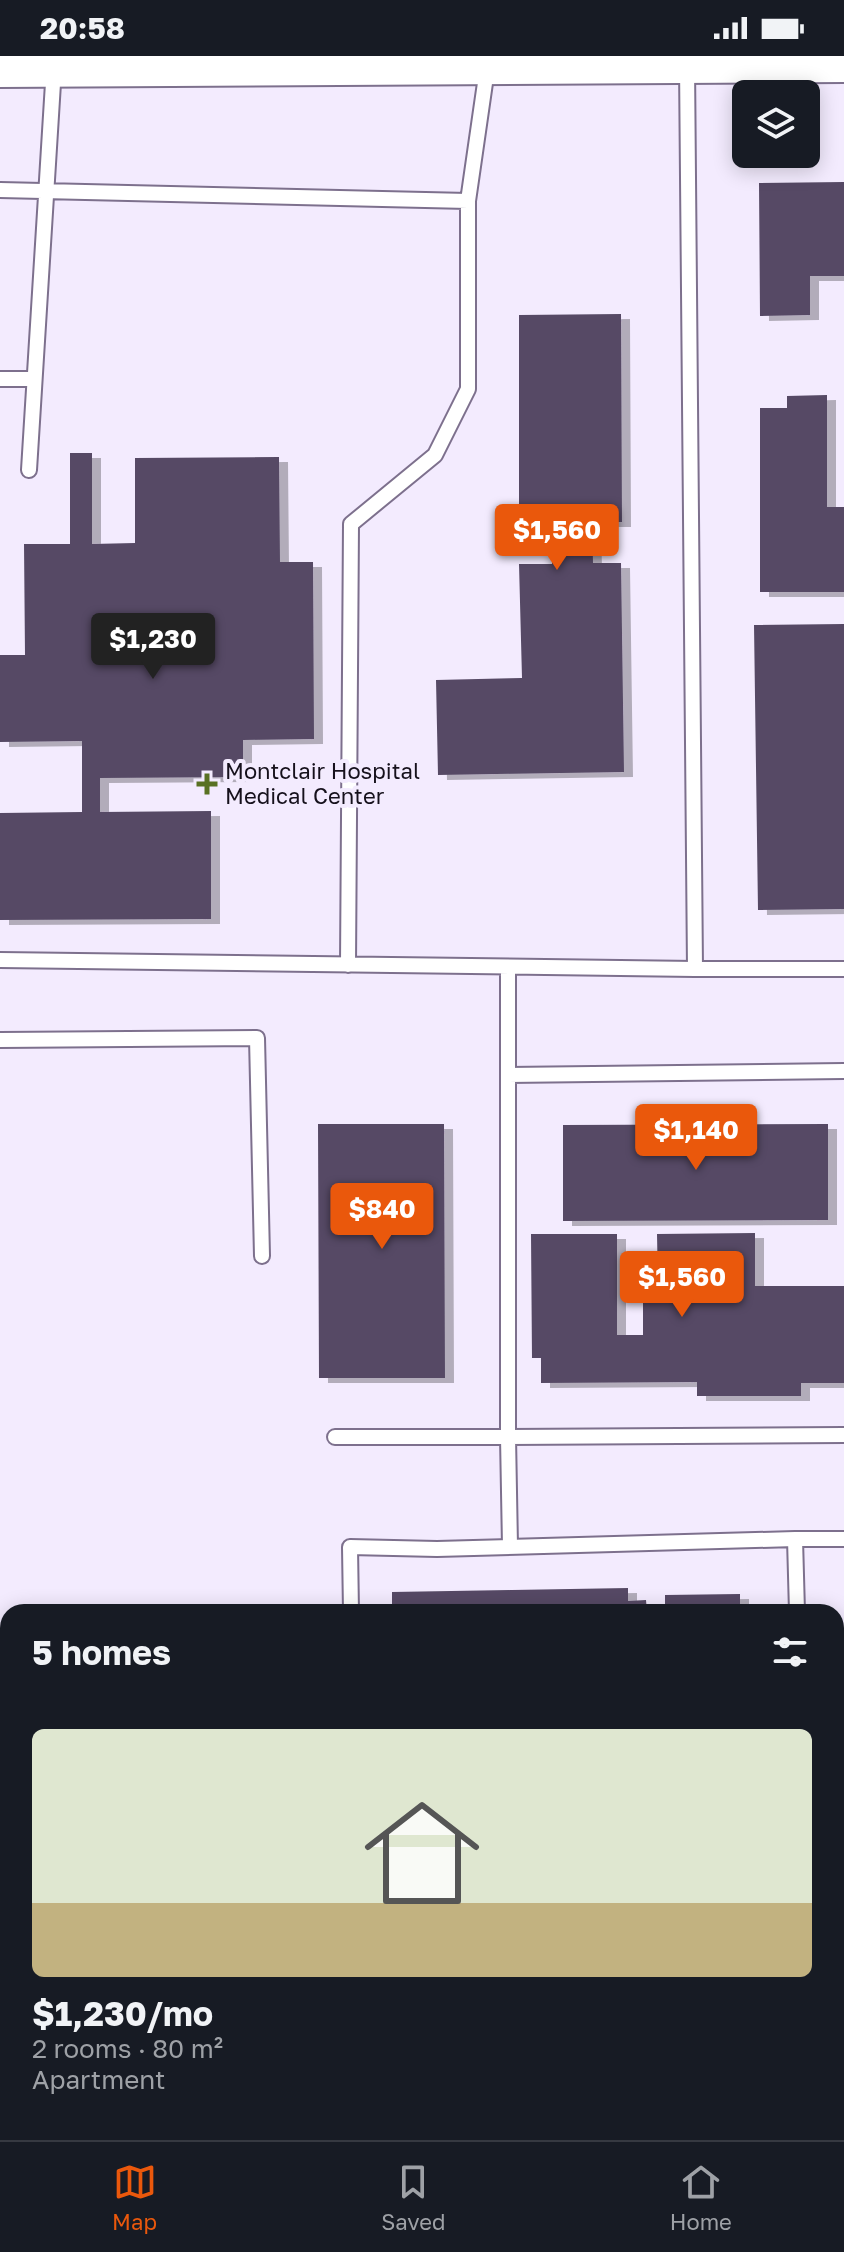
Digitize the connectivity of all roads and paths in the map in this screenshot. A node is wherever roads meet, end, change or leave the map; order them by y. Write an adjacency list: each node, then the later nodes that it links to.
1 (844, 62): 2 (main road)
2 (687, 63): 3 (main road); 15 (lane)
3 (488, 64): 5 (main road); 8 (lane)
4 (0, 67): 5 (main road)
5 (54, 67): 7 (lane)
6 (0, 190): 7 (lane)
7 (46, 191): 8 (lane); 10 (lane)
8 (468, 201): 13 (lane)
9 (0, 379): 10 (lane)
10 (34, 379): 11 (lane)
11 (29, 470)
12 (0, 960): 13 (lane)
13 (348, 965): 14 (lane)
14 (508, 968): 15 (lane); 19 (lane)
15 (695, 969): 16 (lane)
16 (844, 969)
17 (0, 1040): 20 (lane)
18 (844, 1071): 19 (lane)
19 (508, 1075): 23 (lane)
20 (262, 1256)
21 (844, 1435): 23 (lane)
22 (335, 1437): 23 (lane)
23 (508, 1437): 26 (lane)
24 (795, 1539): 25 (lane); 26 (lane); 28 (lane)
25 (844, 1539)
26 (510, 1546): 27 (lane)
27 (351, 1604)
28 (797, 1604)

